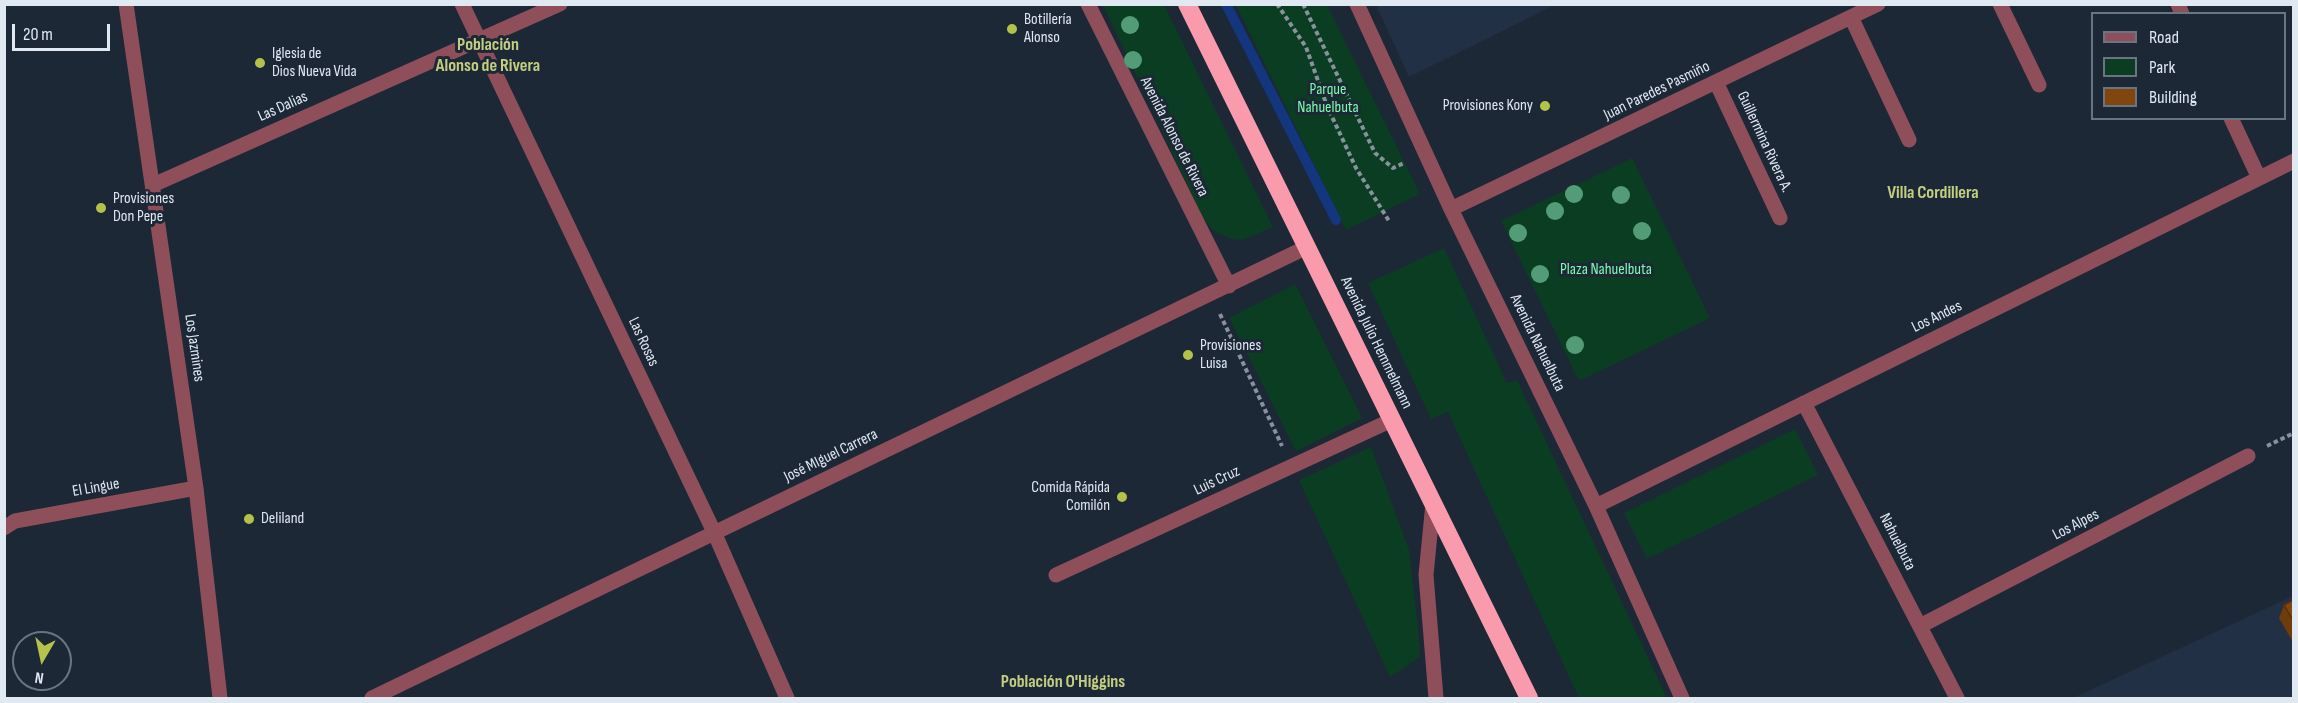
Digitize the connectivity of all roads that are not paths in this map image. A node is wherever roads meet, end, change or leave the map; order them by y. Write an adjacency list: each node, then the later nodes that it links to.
1 (126, 4): 17 (street, Los Jazmines)
2 (462, 4): 10 (street, Las Rosas)
3 (560, 4): 10 (street, Las Dalias)
4 (1088, 4): 21 (street, Avenida Alonso de Rivera)
5 (1187, 4): 20 (highway, Avenida Julio Hemmelmann)
6 (1357, 4): 18 (street, Avenida Nahuelbuta)
7 (1878, 4): 9 (street, Juan Paredes Pasmiño)
8 (2000, 4): 12 (street)
9 (1851, 17): 11 (street, Juan Paredes Pasmiño); 14 (street)
10 (479, 40): 17 (street, Las Dalias); 29 (street, Las Rosas)
11 (1716, 82): 18 (street, Juan Paredes Pasmiño); 19 (street, Guillermina Rivera A.)
12 (2039, 85)
13 (2232, 120): 16 (street)
14 (1909, 140)
15 (2294, 160): 16 (street, Los Andes)
16 (2259, 178): 22 (street, Los Andes)
17 (153, 185): 25 (street, Los Jazmines)
18 (1451, 209): 27 (street, Avenida Nahuelbuta)
19 (1780, 218)
20 (1307, 247): 21 (street, José MIguel Carrera); 23 (highway, Avenida Julio Hemmelmann)
21 (1229, 286): 29 (street, José MIguel Carrera)
22 (1804, 403): 27 (street, Los Andes); 31 (street, Nahuelbuta)
23 (1392, 420): 26 (highway, Avenida Julio Hemmelmann); 30 (street, Luis Cruz)
24 (2248, 456): 31 (street, Los Alpes)
25 (196, 488): 28 (street, El Lingue); 32 (street, Los Jazmines)
26 (1433, 503): 35 (street); 36 (highway, Avenida Julio Hemmelmann)
27 (1596, 506): 37 (street, Avenida Nahuelbuta)
28 (4, 528)
29 (714, 532): 33 (street, José MIguel Carrera); 34 (street, Las Rosas)
30 (1056, 575)
31 (1920, 626): 38 (street, Nahuelbuta)
32 (220, 699)
33 (372, 699)
34 (787, 699)
35 (1436, 699)
36 (1529, 699)
37 (1682, 699)
38 (1957, 699)

